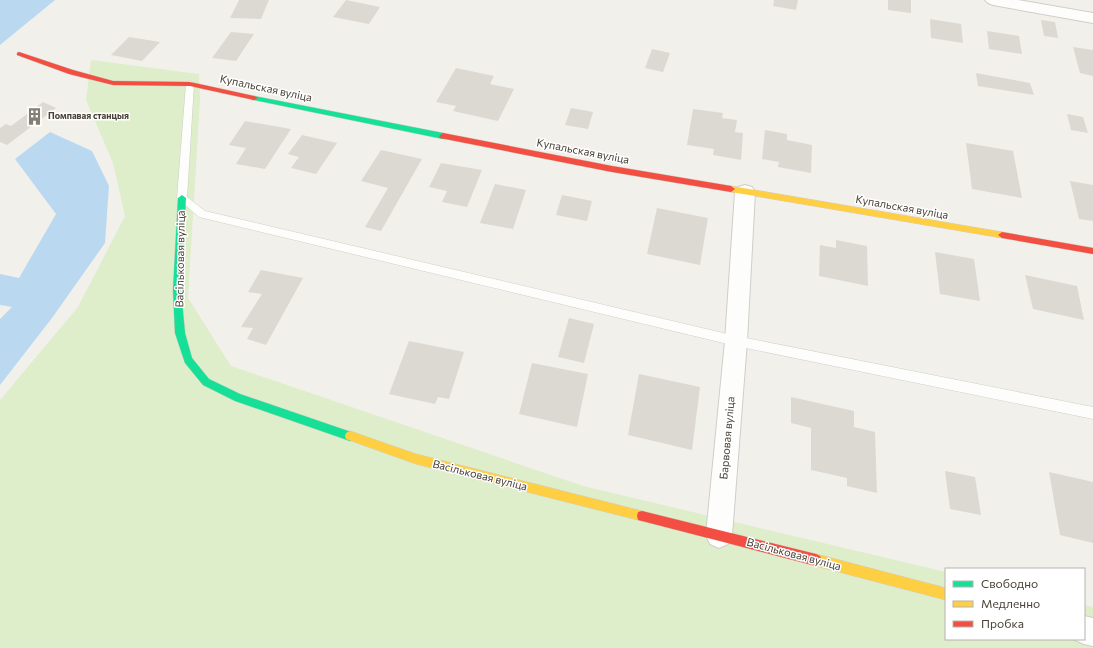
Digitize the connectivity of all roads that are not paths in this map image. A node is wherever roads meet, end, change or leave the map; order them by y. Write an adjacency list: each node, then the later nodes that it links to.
1 (993, 0): 2 (street)
2 (1093, 18)
3 (19, 54): 4 (street, Купальская вуліца)
4 (190, 84): 5 (street, Купальская вуліца); 6 (lane)
5 (745, 192): 7 (street, Купальская вуліца); 8 (street, Барвовая вуліца)
6 (182, 198): 8 (lane); 10 (street, Васільковая вуліца)
7 (1093, 251)
8 (736, 341): 9 (lane); 10 (street, Барвовая вуліца)
9 (1093, 413)
10 (719, 535): 11 (street, Васільковая вуліца)
11 (945, 594)

